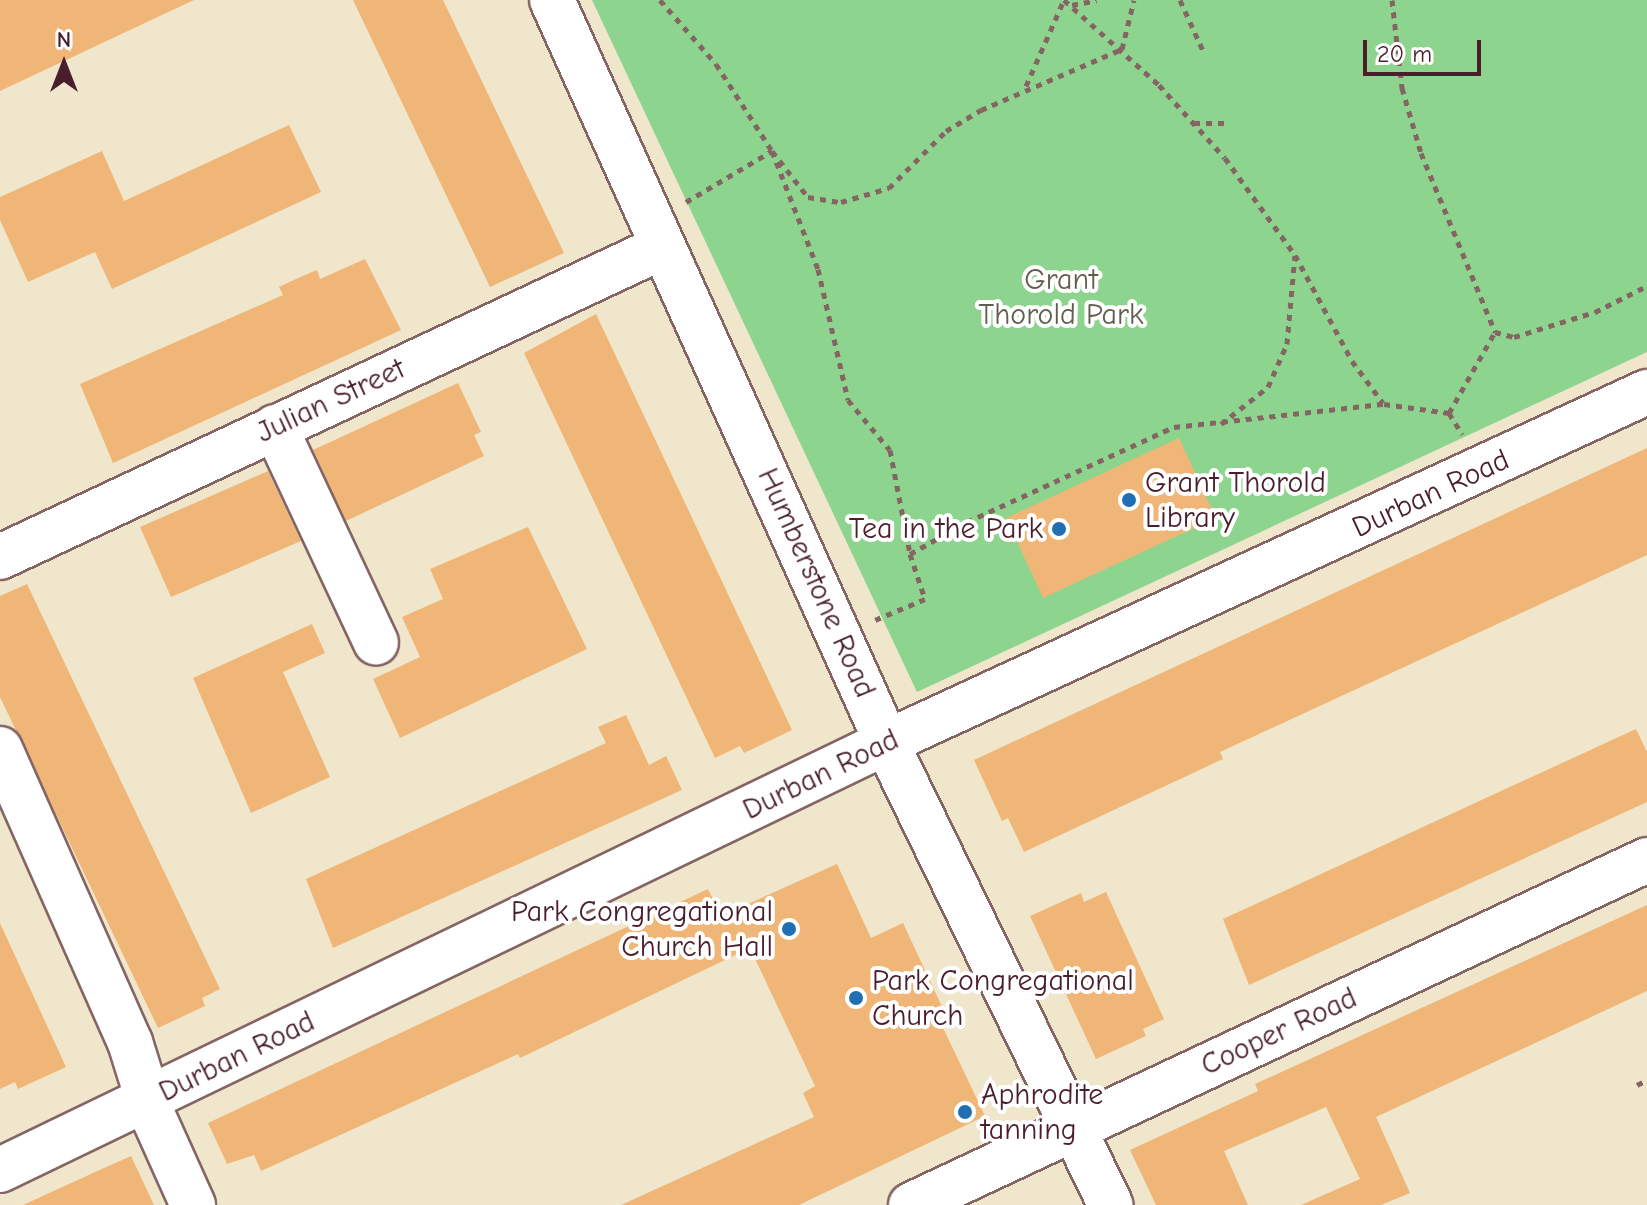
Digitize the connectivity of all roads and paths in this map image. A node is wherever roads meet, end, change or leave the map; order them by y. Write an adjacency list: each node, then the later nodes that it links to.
1 (552, 0): 14 (street, Humberstone Road)
2 (660, 0): 13 (path)
3 (1064, 0): 4 (path); 8 (path); 10 (path)
4 (1097, 0)
5 (1134, 0): 8 (path)
6 (1180, 0): 9 (path)
7 (1392, 0): 17 (path)
8 (1122, 49): 10 (path); 11 (path)
9 (1204, 53)
10 (1026, 87): 13 (path)
11 (1193, 123): 12 (path); 15 (path)
12 (1224, 123)
13 (772, 151): 14 (path); 24 (path)
14 (654, 229): 22 (street, Julian Street); 26 (street, Humberstone Road)
15 (1295, 255): 19 (path); 21 (path)
16 (1647, 286): 17 (path)
17 (1495, 332): 20 (path)
18 (1647, 392): 23 (street, Durban Road)
19 (1384, 404): 20 (path); 21 (path)
20 (1449, 413): 23 (path)
21 (1220, 425): 24 (path)
22 (275, 427): 25 (street, Julian Street); 27 (street)
23 (1486, 470): 28 (street, Durban Road)
24 (910, 554): 26 (path)
25 (0, 557)
26 (841, 635): 28 (street, Humberstone Road)
27 (376, 643)
28 (887, 742): 33 (street, Durban Road); 34 (street, Humberstone Road)
29 (0, 749): 33 (street)
30 (1647, 860): 34 (street, Cooper Road)
31 (1647, 1080): 32 (path)
32 (1637, 1085)
33 (149, 1100): 35 (street, Durban Road); 36 (street)
34 (1076, 1128): 37 (street, Cooper Road); 38 (street, Humberstone Road)
35 (0, 1170)
36 (193, 1205)
37 (911, 1205)
38 (1111, 1205)

